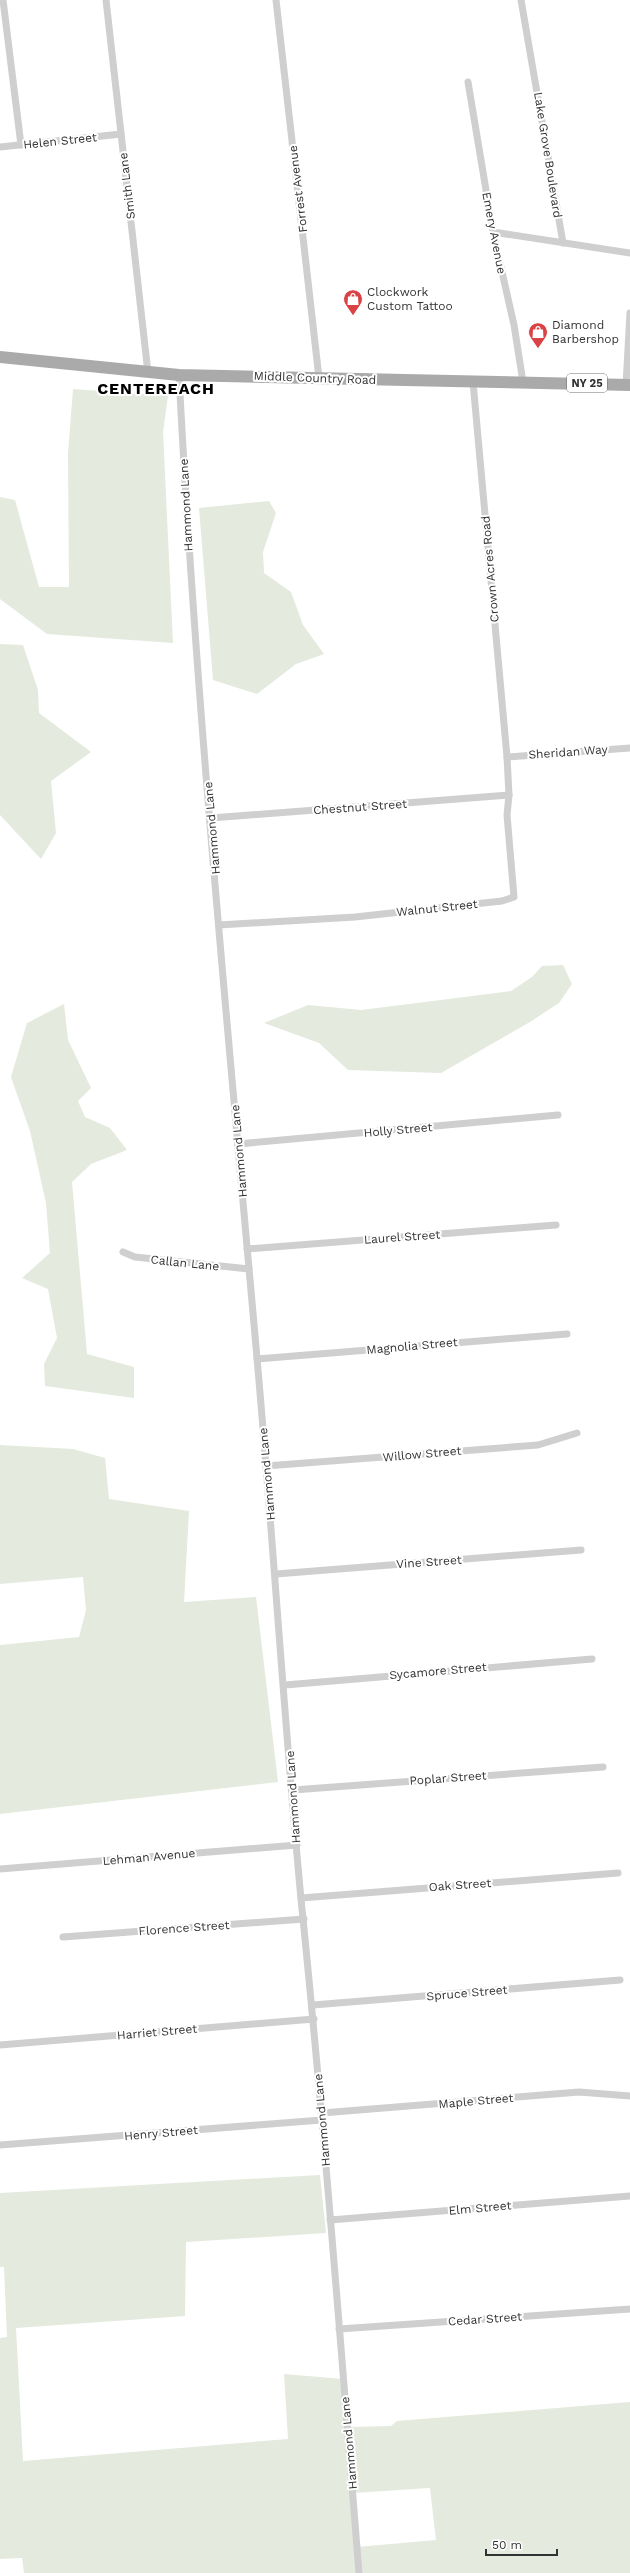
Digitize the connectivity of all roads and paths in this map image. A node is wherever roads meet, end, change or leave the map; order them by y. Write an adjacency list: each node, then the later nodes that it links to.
1 (3, 0): 7 (street)
2 (106, 0): 6 (street, Smith Lane)
3 (276, 0): 16 (street, Forrest Avenue)
4 (521, 0): 10 (street, Lake Grove Boulevard)
5 (468, 82): 9 (street, Emery Avenue)
6 (121, 134): 7 (street, Helen Street); 14 (street, Smith Lane)
7 (21, 145): 8 (street, Helen Street)
8 (0, 147)
9 (493, 232): 10 (street); 18 (street, Emery Avenue)
10 (563, 243): 11 (street)
11 (630, 253)
12 (630, 313): 19 (street)
13 (0, 357): 14 (main road, Middle Country Road / NY 25)
14 (148, 373): 15 (main road, Middle Country Road / NY 25)
15 (180, 375): 16 (main road, Middle Country Road / NY 25); 23 (street, Hammond Lane)
16 (319, 378): 17 (main road, Middle Country Road / NY 25)
17 (473, 382): 18 (main road, Middle Country Road / NY 25); 21 (street, Crown Acres Road)
18 (523, 382): 19 (main road, Middle Country Road / NY 25)
19 (628, 385)
20 (630, 748): 21 (street, Sheridan Way)
21 (507, 757): 22 (street, Walnut Street)
22 (509, 795): 23 (street, Chestnut Street); 24 (street, Walnut Street)
23 (211, 818): 24 (street, Hammond Lane)
24 (220, 925): 26 (street, Hammond Lane)
25 (558, 1116): 26 (street, Holly Street)
26 (238, 1144): 28 (street, Hammond Lane)
27 (556, 1225): 28 (street, Laurel Street)
28 (247, 1249): 30 (street, Hammond Lane)
29 (123, 1252): 30 (street, Callan Lane)
30 (249, 1269): 32 (street, Hammond Lane)
31 (567, 1334): 32 (street, Magnolia Street)
32 (257, 1359): 34 (street, Hammond Lane)
33 (577, 1433): 34 (street, Willow Street)
34 (266, 1466): 36 (street, Hammond Lane)
35 (581, 1550): 36 (street, Vine Street)
36 (276, 1574): 38 (street, Hammond Lane)
37 (592, 1659): 38 (street, Sycamore Street)
38 (285, 1685): 40 (street, Hammond Lane)
39 (603, 1767): 40 (street, Poplar Street)
40 (293, 1790): 41 (street, Hammond Lane)
41 (297, 1845): 42 (street, Lehman Avenue); 44 (street, Hammond Lane)
42 (0, 1869)
43 (618, 1873): 44 (street, Oak Street)
44 (301, 1898): 45 (street, Hammond Lane)
45 (304, 1919): 46 (street, Florence Street); 48 (street, Hammond Lane)
46 (64, 1938)
47 (620, 1980): 48 (street, Spruce Street)
48 (313, 2005): 49 (street, Hammond Lane)
49 (314, 2019): 50 (street, Harriet Street); 52 (street, Hammond Lane)
50 (0, 2046)
51 (630, 2096): 52 (street, Maple Street)
52 (322, 2116): 53 (street, Henry Street); 55 (street, Hammond Lane)
53 (0, 2145)
54 (630, 2196): 55 (street, Elm Street)
55 (330, 2220): 57 (street, Hammond Lane)
56 (630, 2309): 57 (street, Cedar Street)
57 (339, 2329): 58 (street, Hammond Lane)
58 (359, 2573)

